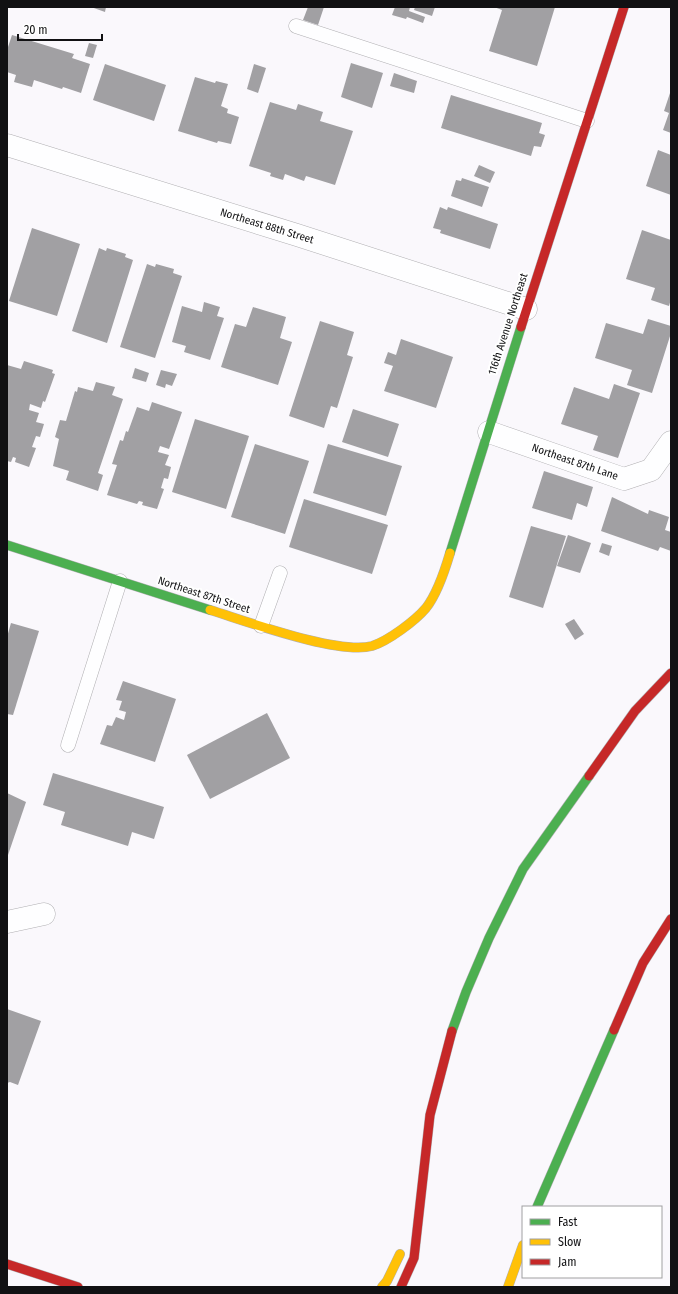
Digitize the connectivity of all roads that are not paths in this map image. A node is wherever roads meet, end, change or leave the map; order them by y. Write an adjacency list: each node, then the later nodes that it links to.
1 (624, 7): 3 (main road, 116th Avenue Northeast)
2 (296, 26): 3 (lane)
3 (587, 121): 5 (main road, 116th Avenue Northeast)
4 (7, 145): 5 (street, Northeast 88th Street)
5 (526, 309): 6 (main road, 116th Avenue Northeast)
6 (489, 432): 7 (street, Northeast 87th Lane); 12 (main road, 116th Avenue Northeast)
7 (671, 442)
8 (7, 545): 10 (main road, Northeast 87th Street)
9 (280, 573): 11 (lane)
10 (120, 581): 11 (main road, Northeast 87th Street); 14 (lane)
11 (261, 626): 12 (main road, Northeast 87th Street)
12 (395, 635)
13 (671, 674): 18 (main road)
14 (68, 745)
15 (44, 914): 17 (street)
16 (671, 919): 19 (main road)
17 (7, 922)
18 (423, 1185): 20 (main road); 26 (main road)
19 (538, 1206)
20 (408, 1230)
21 (403, 1245): 25 (main road)
22 (522, 1248): 27 (main road)
23 (7, 1264): 24 (main road)
24 (78, 1287)
25 (382, 1287)
26 (401, 1287)
27 (508, 1287)

